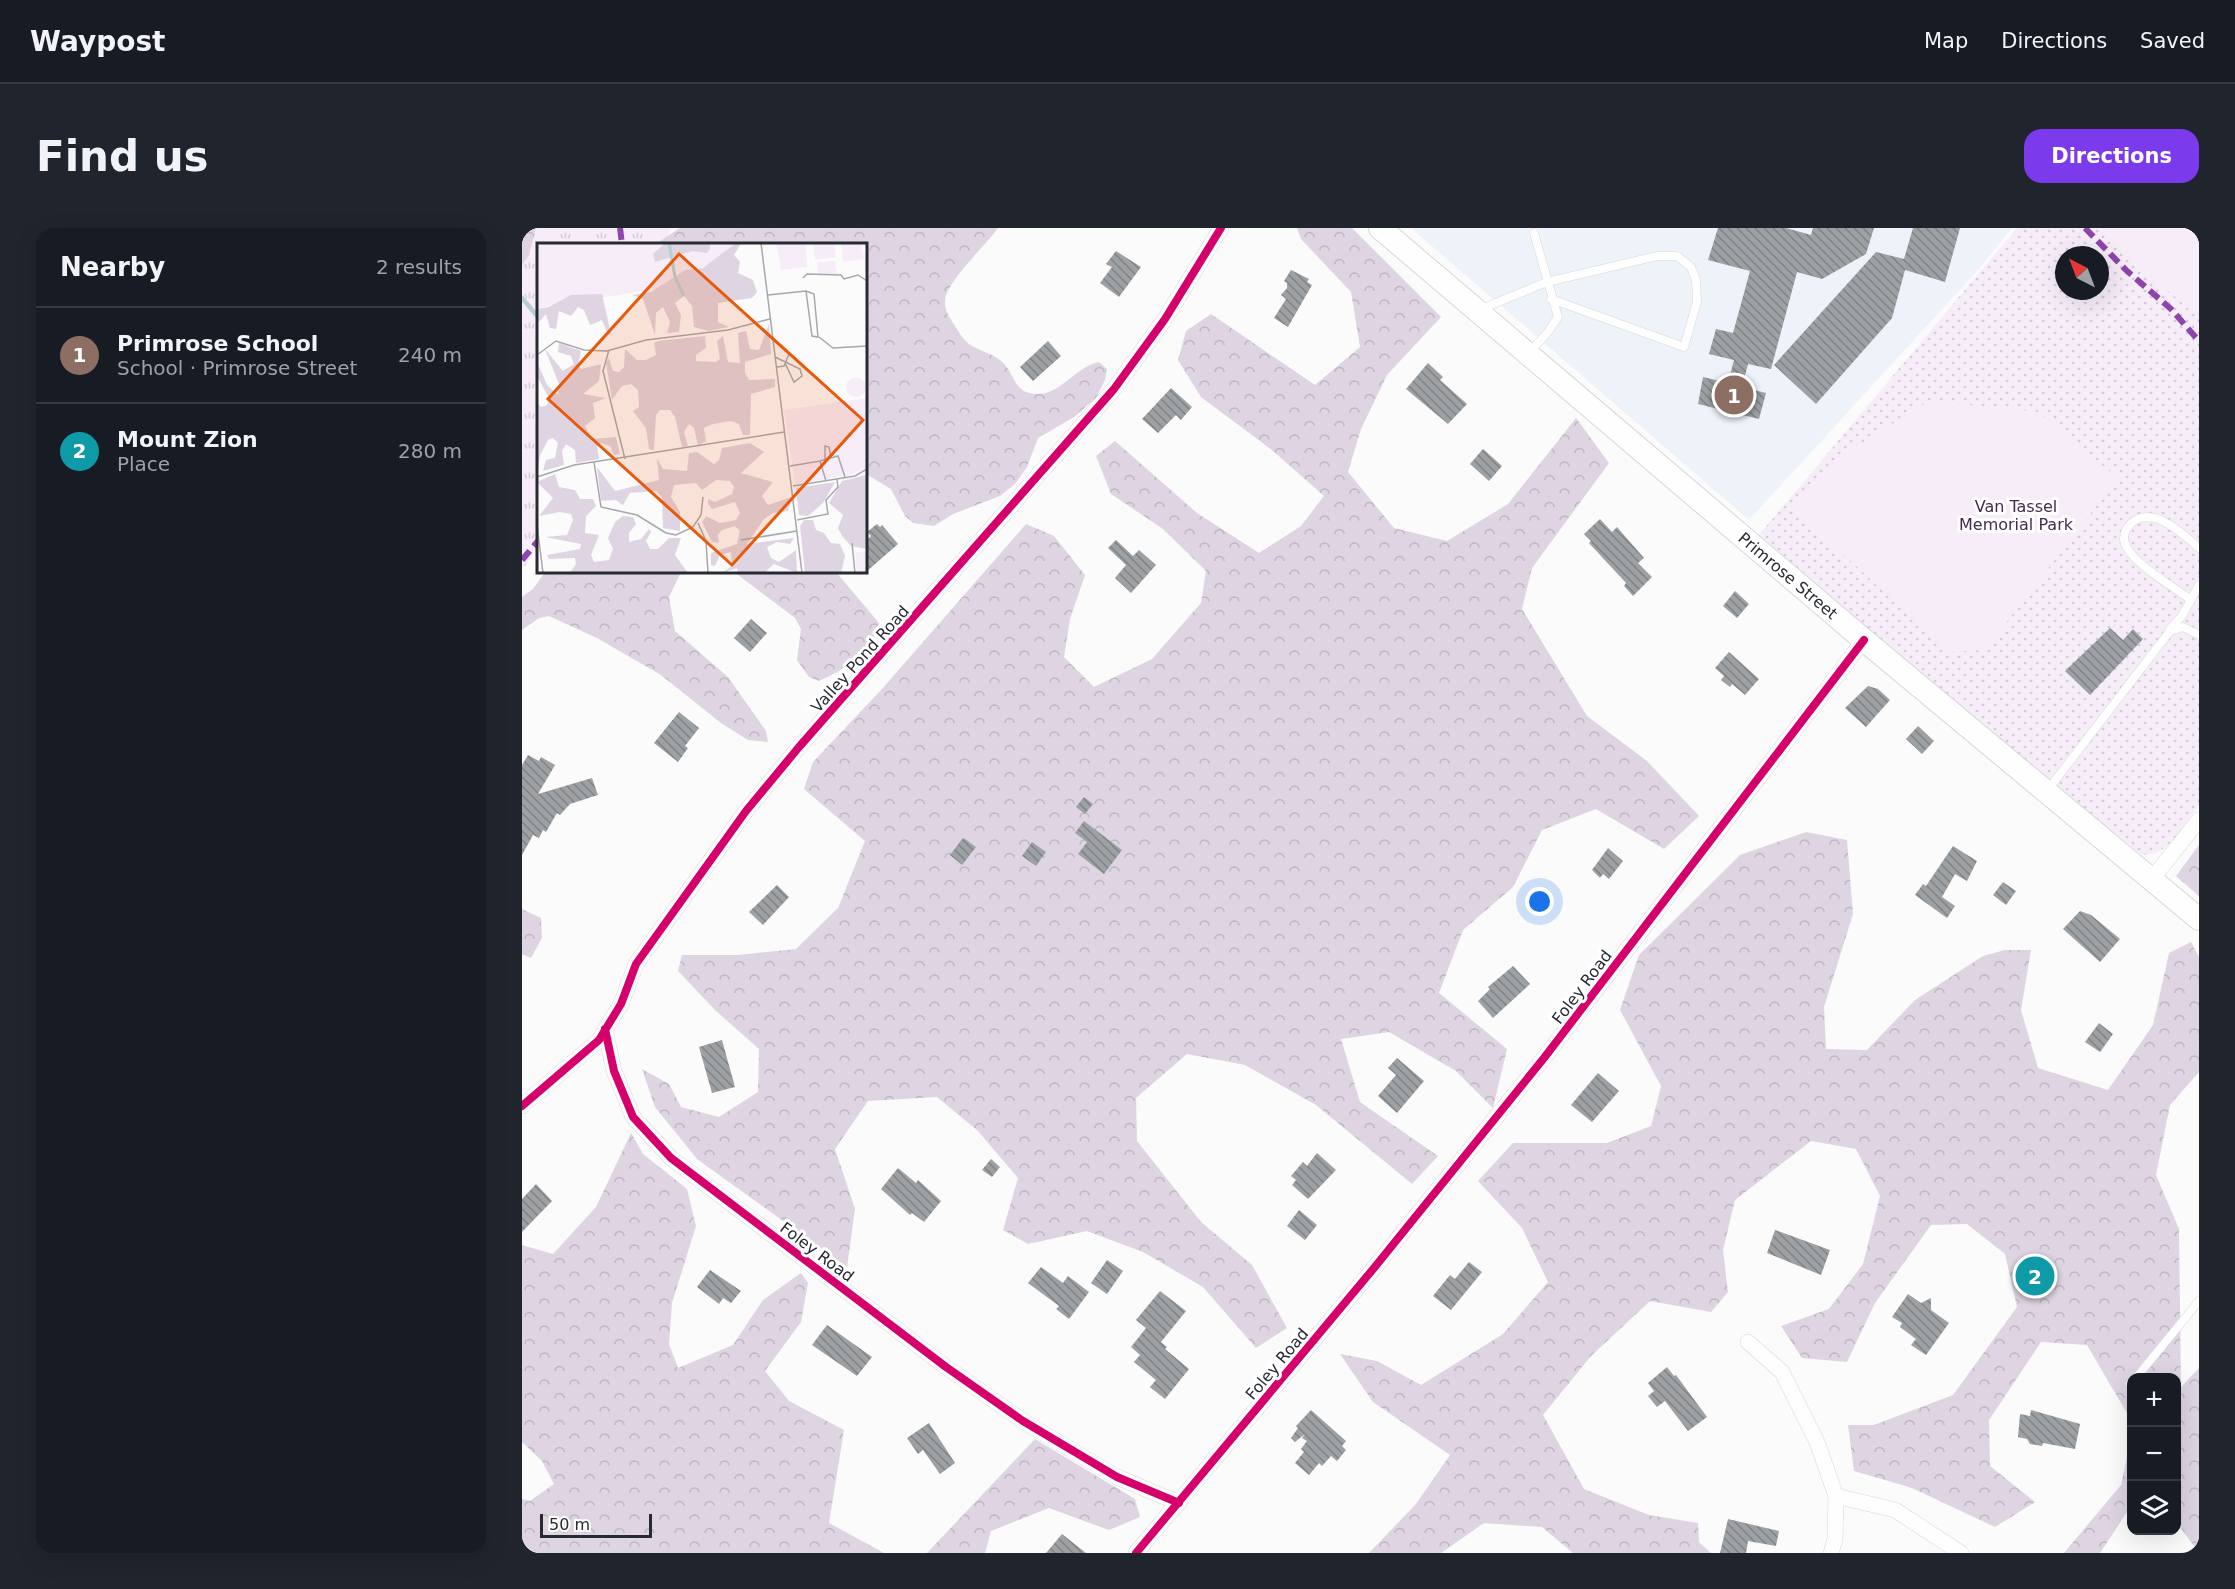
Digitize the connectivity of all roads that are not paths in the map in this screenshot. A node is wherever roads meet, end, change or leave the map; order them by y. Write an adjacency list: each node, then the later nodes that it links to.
1 (1221, 228): 18 (street, Valley Pond Road)
2 (1380, 228): 6 (main road, Primrose Street)
3 (1534, 233): 4 (lane)
4 (1547, 282): 5 (lane); 5 (lane); 6 (lane)
5 (1551, 298): 7 (lane)
6 (1477, 311): 7 (main road, Primrose Street)
7 (1528, 354): 13 (main road, Primrose Street)
8 (2199, 548): 10 (lane)
9 (2199, 585): 10 (lane)
10 (2191, 600): 11 (lane)
11 (2169, 631): 12 (lane); 14 (lane)
12 (2199, 635)
13 (1864, 640): 14 (main road, Primrose Street); 24 (street, Foley Road)
14 (2046, 792): 16 (main road, Primrose Street)
15 (2199, 820): 16 (street)
16 (2152, 879): 17 (main road, Primrose Street)
17 (2199, 919)
18 (605, 1029): 19 (street, Valley Pond Road); 24 (street, Foley Road)
19 (522, 1106)
20 (2199, 1300): 22 (lane)
21 (1748, 1342): 23 (street)
22 (2139, 1373)
23 (1836, 1496): 26 (street); 27 (street)
24 (1179, 1503): 25 (street)
25 (1136, 1553)
26 (1831, 1553)
27 (1962, 1553)

